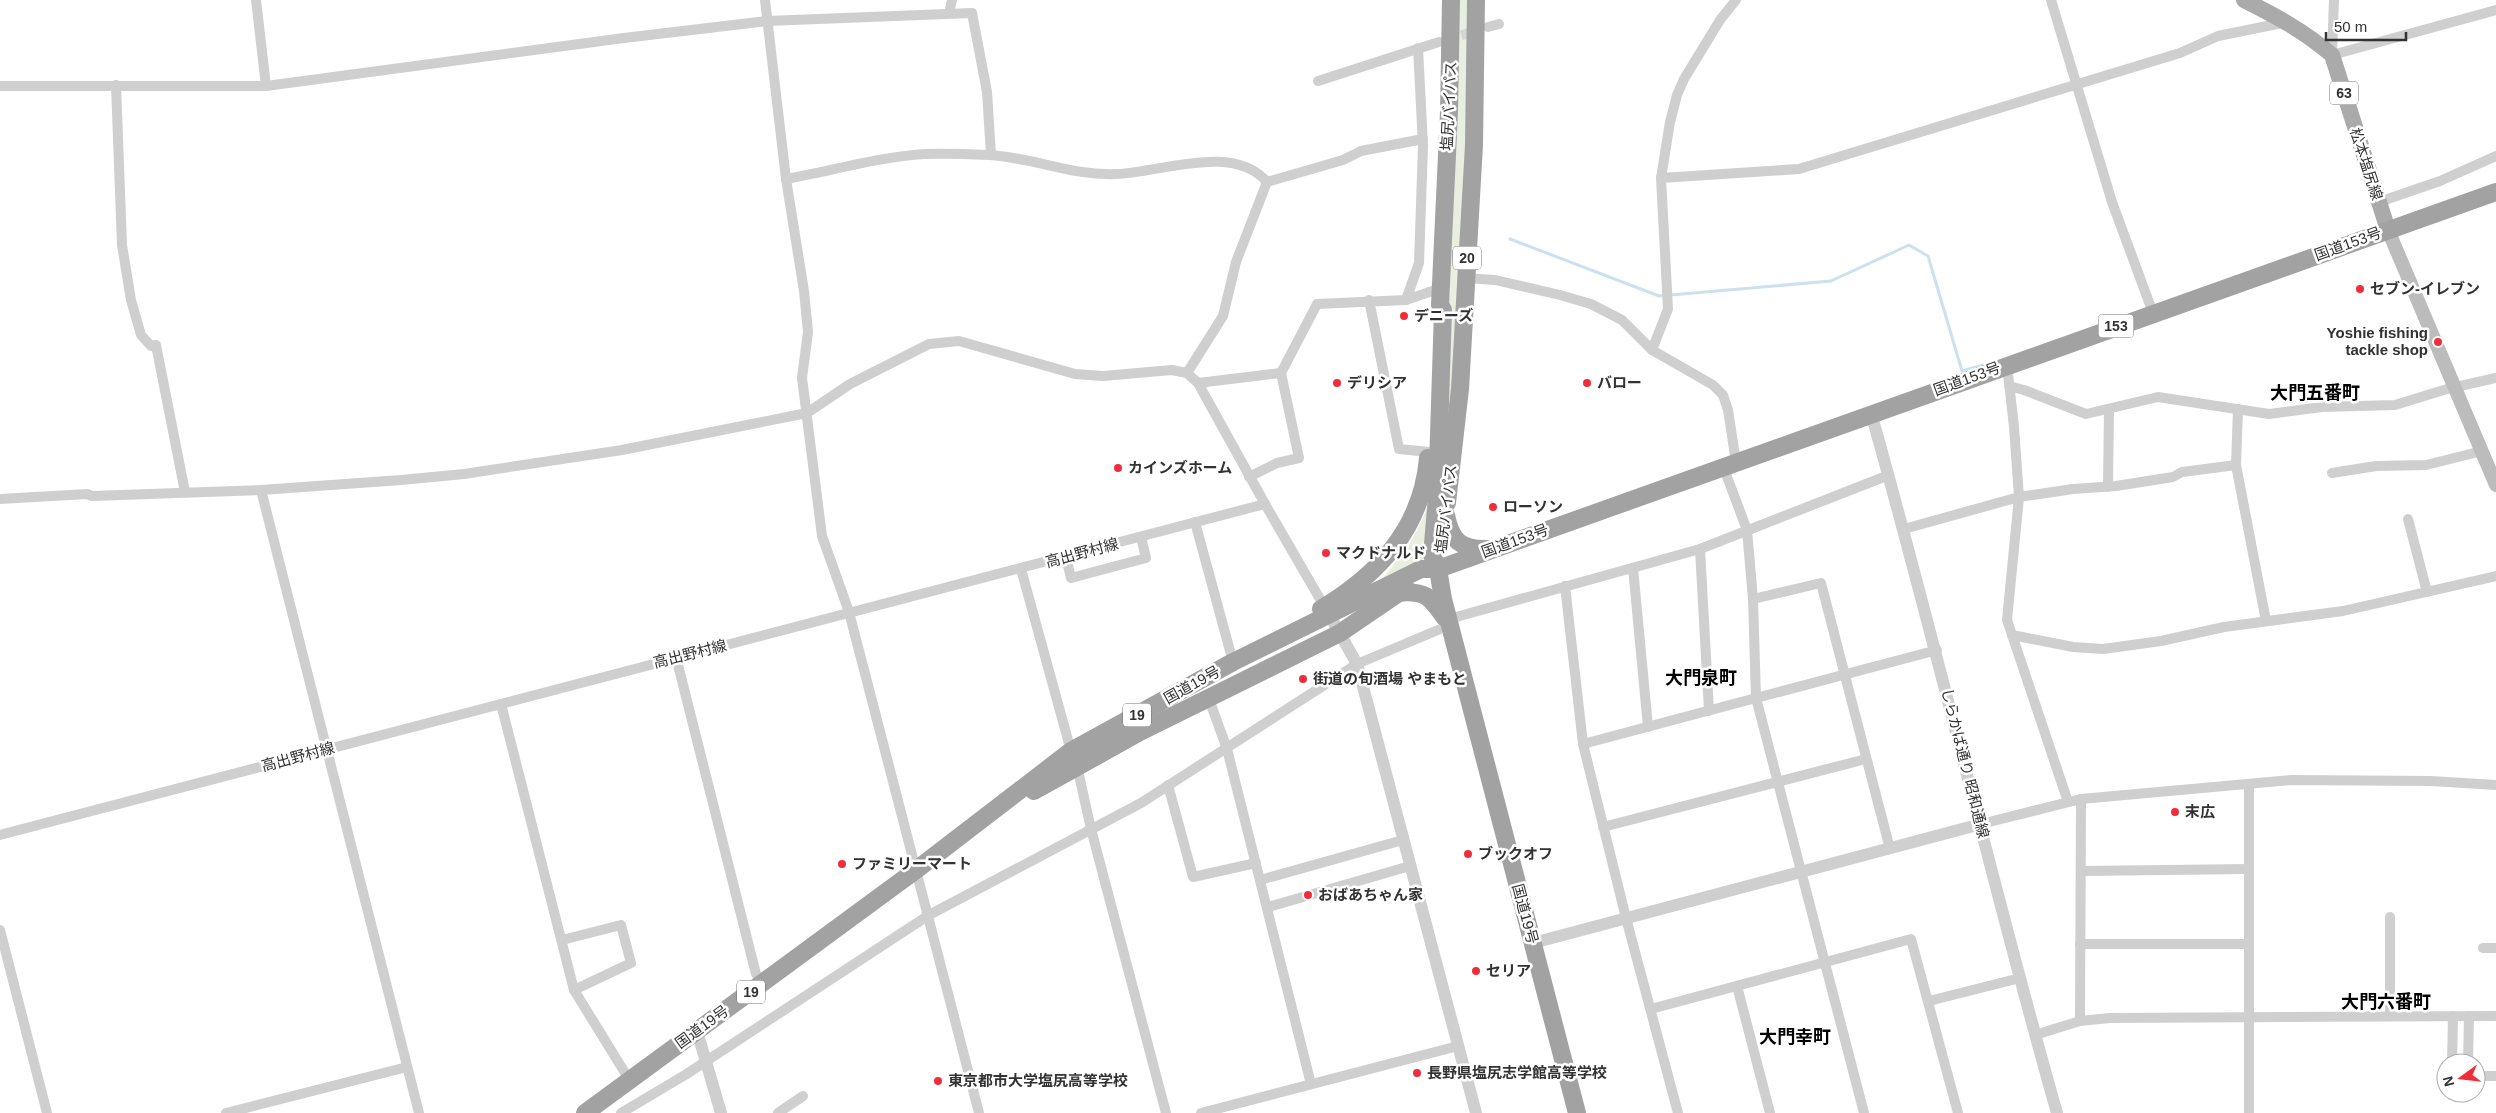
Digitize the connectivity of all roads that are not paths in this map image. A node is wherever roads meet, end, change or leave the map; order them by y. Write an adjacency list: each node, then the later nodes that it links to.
1 (256, 0): 23 (street)
2 (765, 0): 12 (street)
3 (952, 0): 11 (street)
4 (1451, 0): 34 (highway, 塩尻バイパス / 20)
5 (1476, 0): 33 (highway, 塩尻バイパス / 20)
6 (1736, 0): 27 (street)
7 (2051, 0): 21 (street)
8 (2244, 0): 13 (main road)
9 (2334, 0): 18 (street)
10 (2496, 10): 18 (street)
11 (949, 12): 12 (street); 25 (street)
12 (767, 21): 23 (street); 28 (street)
13 (2288, 22): 18 (main road); 21 (street)
14 (1499, 24): 15 (street)
15 (1488, 27)
16 (1439, 42): 17 (street)
17 (1418, 48): 19 (street); 24 (street)
18 (2332, 56): 31 (main road, 松本塩尻線 / 63)
19 (1318, 81)
20 (116, 85): 22 (street); 23 (street); 61 (street)
21 (2076, 85): 27 (street); 38 (street)
22 (0, 86)
23 (266, 86)
24 (1423, 139): 29 (street); 36 (street)
25 (990, 155): 28 (street); 29 (street)
26 (2496, 156): 31 (street)
27 (1661, 178): 39 (street)
28 (786, 180): 49 (street)
29 (1267, 182): 41 (street)
30 (2496, 192): 32 (highway, 国道153号 / 153)
31 (2379, 202): 32 (main road, 松本塩尻線 / 63)
32 (2388, 230): 38 (highway, 国道153号 / 153); 46 (main road)
33 (1465, 278): 39 (street); 65 (highway, 塩尻バイパス / 20)
34 (1441, 288): 36 (street); 37 (highway, 塩尻バイパス / 20)
35 (1369, 300): 36 (street); 42 (street); 52 (street)
36 (1406, 300)
37 (1440, 306): 52 (highway); 74 (highway, 塩尻バイパス / 20)
38 (2153, 313): 40 (highway, 国道153号 / 153)
39 (1652, 350): 53 (street)
40 (2007, 365): 45 (street); 50 (highway, 国道153号 / 153)
41 (1187, 373): 44 (street); 49 (street)
42 (1281, 373): 44 (street); 57 (street)
43 (2496, 378): 46 (street)
44 (1198, 383): 57 (street)
45 (2009, 386): 47 (street); 62 (street)
46 (2455, 388): 48 (street); 51 (main road)
47 (2109, 410): 48 (street); 59 (street)
48 (2238, 410): 54 (street)
49 (807, 413): 60 (street); 83 (street)
50 (1871, 413): 53 (highway, 国道153号 / 153); 56 (street, しらかば通り 昭和通線)
51 (2482, 451): 55 (street); 58 (main road)
52 (1429, 452): 82 (highway)
53 (1729, 464): 69 (street); 71 (highway, 国道153号 / 153)
54 (2236, 465): 59 (street); 84 (street)
55 (2332, 473)
56 (1889, 475): 68 (street, しらかば通り 昭和通線); 69 (street)
57 (1249, 477): 64 (street)
58 (2496, 485)
59 (2108, 487): 62 (street)
60 (261, 490): 61 (street); 101 (street)
61 (185, 492): 63 (street)
62 (2019, 497): 68 (street); 87 (street)
63 (0, 499)
64 (1265, 504): 67 (street, 高出野村線); 82 (street)
65 (1446, 515): 71 (highway); 74 (highway, 塩尻バイパス / 20)
66 (2408, 519): 80 (street)
67 (1195, 522): 70 (street, 高出野村線); 90 (street)
68 (1904, 529): 88 (street, しらかば通り 昭和通線)
69 (1746, 530): 72 (street); 81 (street)
70 (1141, 537): 73 (street, 高出野村線); 73 (street)
71 (1494, 548): 74 (highway, 国道153号 / 153)
72 (1700, 549): 75 (street); 98 (street)
73 (1066, 557): 76 (street, 高出野村線)
74 (1438, 568): 79 (highway, 国道19号 / 19); 82 (highway); 85 (highway, 国道19号)
75 (1633, 568): 78 (street); 99 (street)
76 (1021, 569): 83 (street, 高出野村線); 104 (street)
77 (2496, 576): 80 (street)
78 (1565, 586): 85 (street); 100 (street)
79 (1397, 592): 85 (highway); 86 (highway, 国道19号 / 19)
80 (2427, 592): 84 (street)
81 (1753, 599): 92 (street); 95 (street)
82 (1327, 611): 86 (street); 90 (highway, 国道19号)
83 (849, 612): 89 (street, 高出野村線); 120 (street)
84 (2266, 621): 87 (street)
85 (1446, 625): 91 (street); 130 (highway, 国道19号)
86 (1340, 632): 91 (street); 94 (highway, 国道19号 / 19)
87 (2012, 635): 110 (street)
88 (1937, 650): 92 (street); 111 (street, しらかば通り 昭和通線)
89 (676, 657): 97 (street, 高出野村線); 137 (street)
90 (1233, 662): 93 (highway, 国道19号 / 19); 94 (street)
91 (1357, 664): 102 (street); 115 (street)
92 (1845, 675): 95 (street); 103 (street)
93 (1202, 678): 96 (street); 104 (highway, 国道19号 / 19)
94 (1242, 683): 96 (highway, 国道19号 / 19)
95 (1756, 698): 98 (street); 105 (street)
96 (1209, 699): 102 (street); 104 (highway, 国道19号 / 19)
97 (501, 704): 101 (street, 高出野村線); 129 (street)
98 (1709, 711): 99 (street)
99 (1648, 727): 100 (street)
100 (1583, 744): 112 (street)
101 (325, 749): 114 (street, 高出野村線); 154 (street)
102 (1227, 749): 107 (street); 117 (street)
103 (1866, 758): 105 (street); 116 (street)
104 (1074, 759): 113 (street); 120 (highway, 国道19号 / 19)
105 (1778, 781): 112 (street); 122 (street)
106 (2249, 784): 108 (street); 109 (street); 119 (street)
107 (1168, 785): 113 (street); 117 (street)
108 (2496, 785)
109 (2081, 799): 110 (street); 121 (street)
110 (2068, 802): 111 (street)
111 (1981, 824): 116 (street); 136 (street, しらかば通り 昭和通線)
112 (1604, 826): 127 (street)
113 (1091, 829): 125 (street); 166 (street)
114 (0, 835)
115 (1403, 840): 118 (street); 123 (street)
116 (1890, 849): 122 (street)
117 (1256, 863): 123 (street)
118 (1410, 866): 124 (street); 150 (street)
119 (2249, 869): 121 (street); 132 (street)
120 (916, 870): 125 (street); 137 (highway, 国道19号 / 19)
121 (2081, 870): 131 (street)
122 (1801, 871): 127 (street); 135 (street)
123 (1260, 880): 124 (street)
124 (1268, 907): 156 (street)
125 (929, 914): 153 (street); 165 (street)
126 (2390, 916): 143 (street)
127 (1626, 918): 130 (street); 141 (street)
128 (0, 930): 160 (street)
129 (562, 940): 139 (street); 139 (street)
130 (1533, 943): 169 (highway, 国道19号)
131 (2080, 944): 132 (street); 147 (street)
132 (2249, 944): 142 (street)
133 (2482, 948): 134 (street)
134 (2496, 948)
135 (1824, 961): 138 (street); 140 (street); 172 (street)
136 (2020, 978): 140 (street); 149 (street, しらかば通り 昭和通線)
137 (762, 984): 148 (highway, 国道19号 / 19)
138 (1737, 986): 141 (street); 171 (street)
139 (574, 990): 155 (street)
140 (1929, 1001): 173 (street)
141 (1651, 1009): 170 (street)
142 (2250, 1016): 143 (street); 147 (street); 175 (street)
143 (2390, 1016): 144 (street)
144 (2453, 1016): 145 (street); 151 (street)
145 (2469, 1016): 146 (street); 152 (street)
146 (2496, 1016)
147 (2080, 1021): 149 (street)
148 (697, 1031): 153 (street); 155 (highway, 国道19号 / 19)
149 (2035, 1035): 174 (street, しらかば通り 昭和通線)
150 (1458, 1046): 156 (street); 168 (street)
151 (2452, 1053)
152 (2468, 1053)
153 (706, 1061): 158 (street); 163 (street)
154 (407, 1067): 159 (street); 161 (street)
155 (630, 1081): 162 (highway, 国道19号 / 19)
156 (1311, 1084): 167 (street)
157 (803, 1096): 164 (street)
158 (628, 1111)
159 (230, 1112)
160 (47, 1113)
161 (419, 1113)
162 (585, 1113)
163 (721, 1113)
164 (778, 1113)
165 (979, 1113)
166 (1166, 1113)
167 (1201, 1113)
168 (1476, 1113)
169 (1577, 1113)
170 (1678, 1113)
171 (1770, 1113)
172 (1864, 1113)
173 (1958, 1113)
174 (2057, 1113)
175 (2249, 1113)

